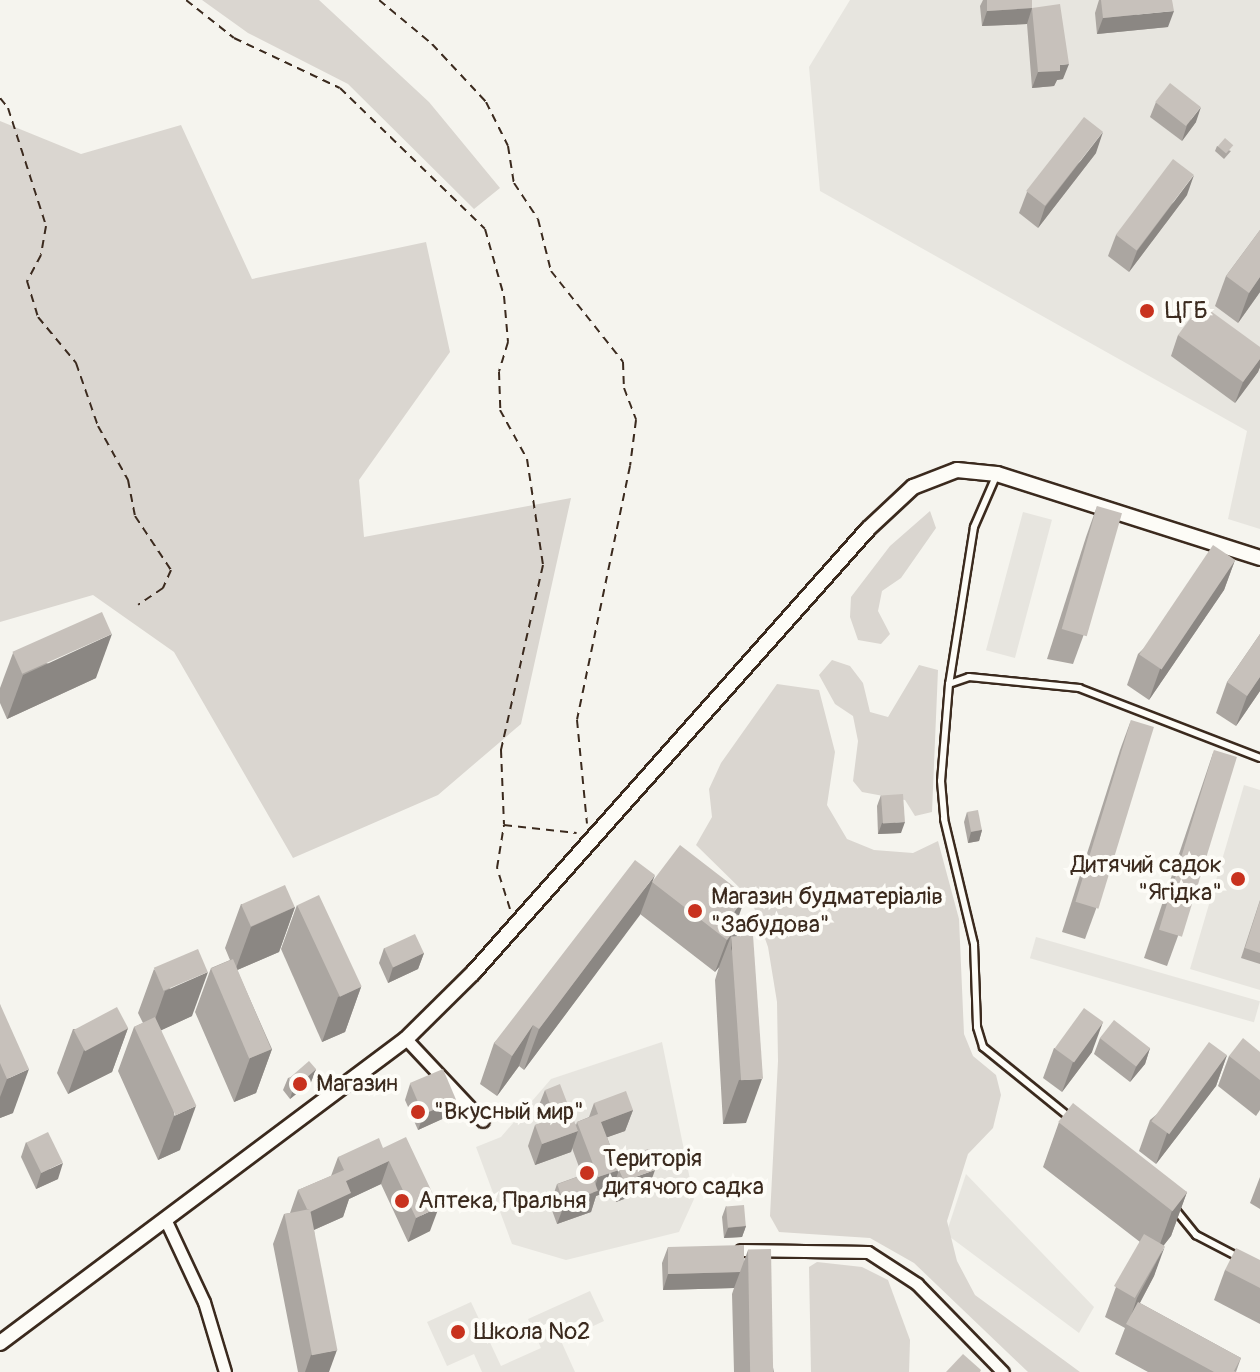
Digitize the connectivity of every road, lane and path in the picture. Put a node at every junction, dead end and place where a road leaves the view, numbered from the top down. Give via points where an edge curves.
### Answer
1 (186, 0) edge
2 (379, 0) edge
3 (386, 0) edge
4 (387, 6) junction
5 (0, 98) edge
6 (997, 474) junction
7 (1260, 558) edge
8 (138, 605) dead end
9 (949, 684) junction
10 (1260, 758) edge
11 (504, 825) junction
12 (590, 837) junction
13 (517, 922) junction
14 (406, 1039) junction
15 (483, 1121) dead end
16 (1078, 1124) edge
17 (1170, 1203) edge
18 (166, 1221) junction
19 (741, 1250) edge
20 (1247, 1262) edge
21 (0, 1343) edge
22 (225, 1372) edge
23 (1003, 1372) edge

1 - 11 path via 234,38 340,88 485,229 504,296 508,342 499,372 500,410 527,459 543,565 501,750
2 - 4 path
3 - 4 path
4 - 12 path via 486,102 508,146 514,183 538,219 551,271 623,362 624,388 636,420 577,720
5 - 8 path via 8,108 46,226 41,255 27,281 38,317 76,363 98,426 128,480 135,516 171,570 163,588
6 - 7 street
6 - 9 lane via 974,527
6 - 12 street via 957,470 913,487 868,529
9 - 10 lane via 969,677 1079,688
9 - 16 lane via 941,781 974,944 977,1027 983,1047
11 - 12 path
11 - 13 path via 497,868
12 - 13 street
13 - 14 street
14 - 15 street
14 - 18 street
17 - 20 lane via 1196,1235
18 - 21 street
18 - 22 street via 204,1302
19 - 23 street via 868,1252 917,1284

